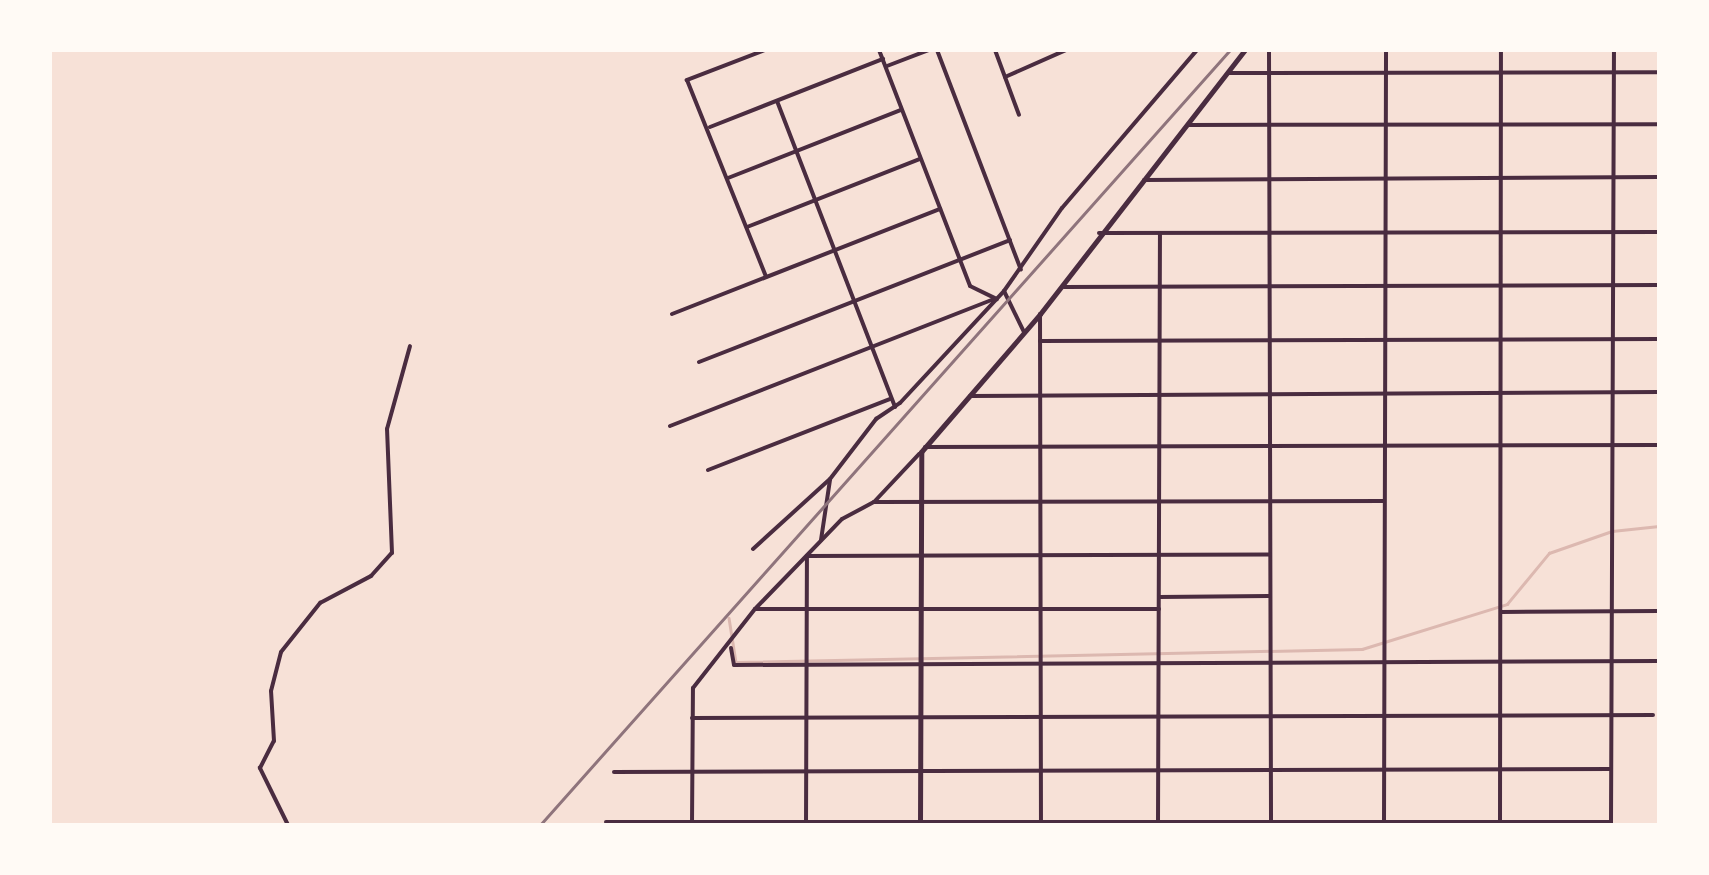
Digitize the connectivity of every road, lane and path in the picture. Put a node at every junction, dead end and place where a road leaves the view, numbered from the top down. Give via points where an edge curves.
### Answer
1 (764, 50) edge
2 (879, 50) edge
3 (929, 50) edge
4 (937, 50) edge
5 (994, 50) edge
6 (1066, 50) edge
7 (1196, 50) edge
8 (1246, 50) edge
9 (1269, 50) edge
10 (1386, 50) edge
11 (1501, 50) edge
12 (1614, 50) edge
13 (883, 59) junction
14 (886, 67) junction
15 (1386, 72) junction
16 (1502, 72) junction
17 (1614, 72) junction
18 (1659, 72) edge
19 (1226, 73) junction
20 (1269, 73) junction
21 (1005, 76) junction
22 (777, 100) junction
23 (902, 110) junction
24 (1020, 116) dead end
25 (1502, 124) junction
26 (1614, 124) junction
27 (1659, 124) edge
28 (1386, 125) junction
29 (1183, 126) junction
30 (1269, 126) junction
31 (709, 127) junction
32 (796, 151) junction
33 (921, 159) junction
34 (1613, 176) junction
35 (1659, 176) edge
36 (728, 178) junction
37 (1386, 179) junction
38 (1502, 179) junction
39 (1141, 180) junction
40 (1269, 180) junction
41 (815, 200) junction
42 (940, 209) junction
43 (747, 227) junction
44 (1385, 232) junction
45 (1502, 232) junction
46 (1613, 232) junction
47 (1659, 232) edge
48 (1098, 233) junction
49 (1160, 233) junction
50 (1269, 233) junction
51 (1010, 240) junction
52 (834, 250) junction
53 (960, 260) junction
54 (1021, 270) junction
55 (766, 277) junction
56 (1613, 285) junction
57 (1659, 285) edge
58 (1270, 286) junction
59 (1385, 286) junction
60 (1502, 286) junction
61 (1058, 287) junction
62 (1160, 287) junction
63 (1004, 291) junction
64 (997, 298) junction
65 (854, 301) junction
66 (672, 314) dead end
67 (1040, 314) junction
68 (1024, 332) junction
69 (1659, 338) edge
70 (1501, 339) junction
71 (1612, 339) junction
72 (1040, 340) junction
73 (1160, 340) junction
74 (1270, 340) junction
75 (1385, 340) junction
76 (410, 346) dead end
77 (872, 348) junction
78 (698, 362) dead end
79 (1612, 392) junction
80 (1659, 392) edge
81 (1385, 393) junction
82 (1501, 393) junction
83 (1159, 394) junction
84 (1270, 394) junction
85 (1040, 395) junction
86 (970, 396) junction
87 (891, 398) junction
88 (894, 407) junction
89 (670, 426) dead end
90 (1659, 444) edge
91 (1385, 445) junction
92 (1501, 445) junction
93 (1612, 445) junction
94 (1040, 446) junction
95 (1159, 446) junction
96 (1270, 446) junction
97 (923, 449) junction
98 (708, 470) dead end
99 (830, 479) junction
100 (1270, 501) junction
101 (1384, 501) junction
102 (874, 502) junction
103 (921, 502) junction
104 (1040, 502) junction
105 (1159, 502) junction
106 (822, 540) junction
107 (753, 549) dead end
108 (1270, 554) junction
109 (1040, 555) junction
110 (1159, 555) junction
111 (806, 556) junction
112 (921, 556) junction
113 (1270, 596) junction
114 (1159, 597) junction
115 (755, 609) junction
116 (1159, 609) junction
117 (806, 610) junction
118 (921, 610) junction
119 (1040, 610) junction
120 (1659, 611) edge
121 (1501, 612) junction
122 (1611, 612) junction
123 (730, 648) junction
124 (1611, 661) junction
125 (1659, 661) edge
126 (1271, 662) junction
127 (1384, 662) junction
128 (1500, 662) junction
129 (1040, 663) junction
130 (1159, 663) junction
131 (806, 664) junction
132 (921, 664) junction
133 (1157, 713) junction
134 (1611, 715) junction
135 (1653, 715) dead end
136 (1271, 716) junction
137 (1384, 716) junction
138 (1500, 716) junction
139 (1040, 717) junction
140 (692, 718) junction
141 (806, 718) junction
142 (921, 718) junction
143 (1158, 766) junction
144 (1040, 767) junction
145 (1500, 769) junction
146 (1611, 769) junction
147 (1271, 770) junction
148 (1384, 770) junction
149 (806, 771) junction
150 (920, 771) junction
151 (614, 772) dead end
152 (692, 772) junction
153 (606, 822) dead end
154 (1384, 822) edge
155 (1500, 822) edge
156 (806, 823) edge
157 (920, 823) edge
158 (1041, 823) edge
159 (1158, 823) edge
160 (1271, 823) edge
161 (692, 824) edge
162 (1610, 824) edge
163 (288, 825) edge

1 - 31 street via 687,80
2 - 13 street
3 - 14 street
4 - 51 street
5 - 21 street
6 - 21 street
7 - 54 street via 1062,208
8 - 19 street
9 - 20 street
10 - 15 street
11 - 16 street
12 - 17 street
13 - 14 street
13 - 22 street
14 - 23 street
15 - 16 street
15 - 20 street
15 - 28 street
16 - 17 street
16 - 25 street
17 - 18 street
17 - 26 street
19 - 20 street
19 - 29 street
20 - 30 street
21 - 24 street
22 - 31 street
22 - 32 street
23 - 32 street
23 - 33 street
25 - 26 street
25 - 28 street
25 - 38 street
26 - 27 street
26 - 34 street
28 - 30 street
28 - 37 street
29 - 30 street
29 - 39 street
30 - 40 street
31 - 36 street
32 - 36 street
32 - 41 street
33 - 41 street
33 - 42 street
34 - 35 street
34 - 38 street
34 - 46 street
36 - 43 street
37 - 38 street
37 - 40 street
37 - 44 street
38 - 45 street
39 - 40 street
39 - 48 street
40 - 50 street
41 - 43 street
41 - 52 street
42 - 52 street
42 - 53 street
43 - 55 street
44 - 45 street
44 - 50 street
44 - 59 street
45 - 46 street
45 - 60 street
46 - 47 street
46 - 56 street
48 - 49 street
48 - 61 street
49 - 50 street
49 - 62 street
50 - 58 street
51 - 53 street
51 - 54 street
52 - 55 street
52 - 65 street
53 - 64 street via 970,286
53 - 65 street
54 - 63 street
55 - 66 street
56 - 57 street
56 - 60 street
56 - 71 street
58 - 59 street
58 - 62 street
58 - 74 street
59 - 60 street
59 - 75 street
60 - 70 street
61 - 62 street
61 - 67 street
62 - 73 street
63 - 64 street
63 - 68 street
64 - 77 street
64 - 88 street
65 - 77 street
65 - 78 street
67 - 68 street
67 - 72 street
68 - 86 street
69 - 71 street
70 - 71 street
70 - 75 street
70 - 82 street
71 - 79 street
72 - 73 street
72 - 85 street
73 - 74 street
73 - 83 street
74 - 75 street
74 - 84 street
75 - 81 street
76 - 163 street via 387,430 392,552 371,576 320,604 281,652 271,692 274,741 260,768
77 - 87 street
77 - 89 street
79 - 80 street
79 - 82 street
79 - 93 street
81 - 82 street
81 - 84 street
81 - 91 street
82 - 92 street
83 - 84 street
83 - 85 street
83 - 95 street
84 - 96 street
85 - 86 street
85 - 94 street
86 - 97 street
87 - 88 street
87 - 98 street
88 - 99 street
90 - 93 street
91 - 92 street
91 - 96 street
91 - 101 street
92 - 93 street
92 - 121 street
93 - 122 street
94 - 95 street
94 - 97 street
94 - 104 street
95 - 96 street
95 - 105 street
96 - 100 street
97 - 102 street
97 - 103 street
99 - 106 street
99 - 107 street
100 - 101 street
100 - 105 street
100 - 108 street
101 - 127 street
102 - 103 street
102 - 106 street via 842,519
103 - 104 street
103 - 112 street
104 - 105 street
104 - 109 street
105 - 110 street
106 - 111 street
108 - 110 street
108 - 113 street
109 - 110 street
109 - 112 street
109 - 119 street
110 - 114 street
111 - 112 street
111 - 115 street
111 - 117 street
112 - 118 street
113 - 114 street
113 - 126 street
114 - 116 street
115 - 117 street
115 - 123 street
116 - 119 street
116 - 130 street
117 - 118 street
117 - 131 street
118 - 119 street
118 - 132 street
119 - 129 street
120 - 122 street
121 - 122 street
121 - 128 street
122 - 124 street
123 - 131 street via 734,666
123 - 140 street via 692,688
124 - 125 street
124 - 128 street
124 - 134 street
126 - 127 street
126 - 130 street
126 - 136 street
127 - 128 street
127 - 137 street
128 - 138 street
129 - 130 street
129 - 132 street
129 - 139 street
130 - 133 street
131 - 132 street
131 - 141 street
132 - 142 street
133 - 136 street
133 - 139 street
133 - 143 street
134 - 135 street
134 - 138 street
134 - 146 street
136 - 137 street
136 - 147 street
137 - 138 street
137 - 148 street
138 - 145 street
139 - 142 street
139 - 144 street
140 - 141 street
140 - 152 street
141 - 142 street
141 - 149 street
142 - 150 street
143 - 144 street
143 - 147 street
143 - 159 street
144 - 150 street
144 - 158 street
145 - 146 street
145 - 148 street
145 - 155 street
146 - 162 street
147 - 148 street
147 - 160 street
148 - 154 street
149 - 150 street
149 - 152 street
149 - 156 street
150 - 157 street
151 - 152 street
152 - 161 street
153 - 161 street
154 - 155 street
154 - 160 street
155 - 162 street
156 - 157 street
156 - 161 street
157 - 158 street
158 - 159 street
159 - 160 street

